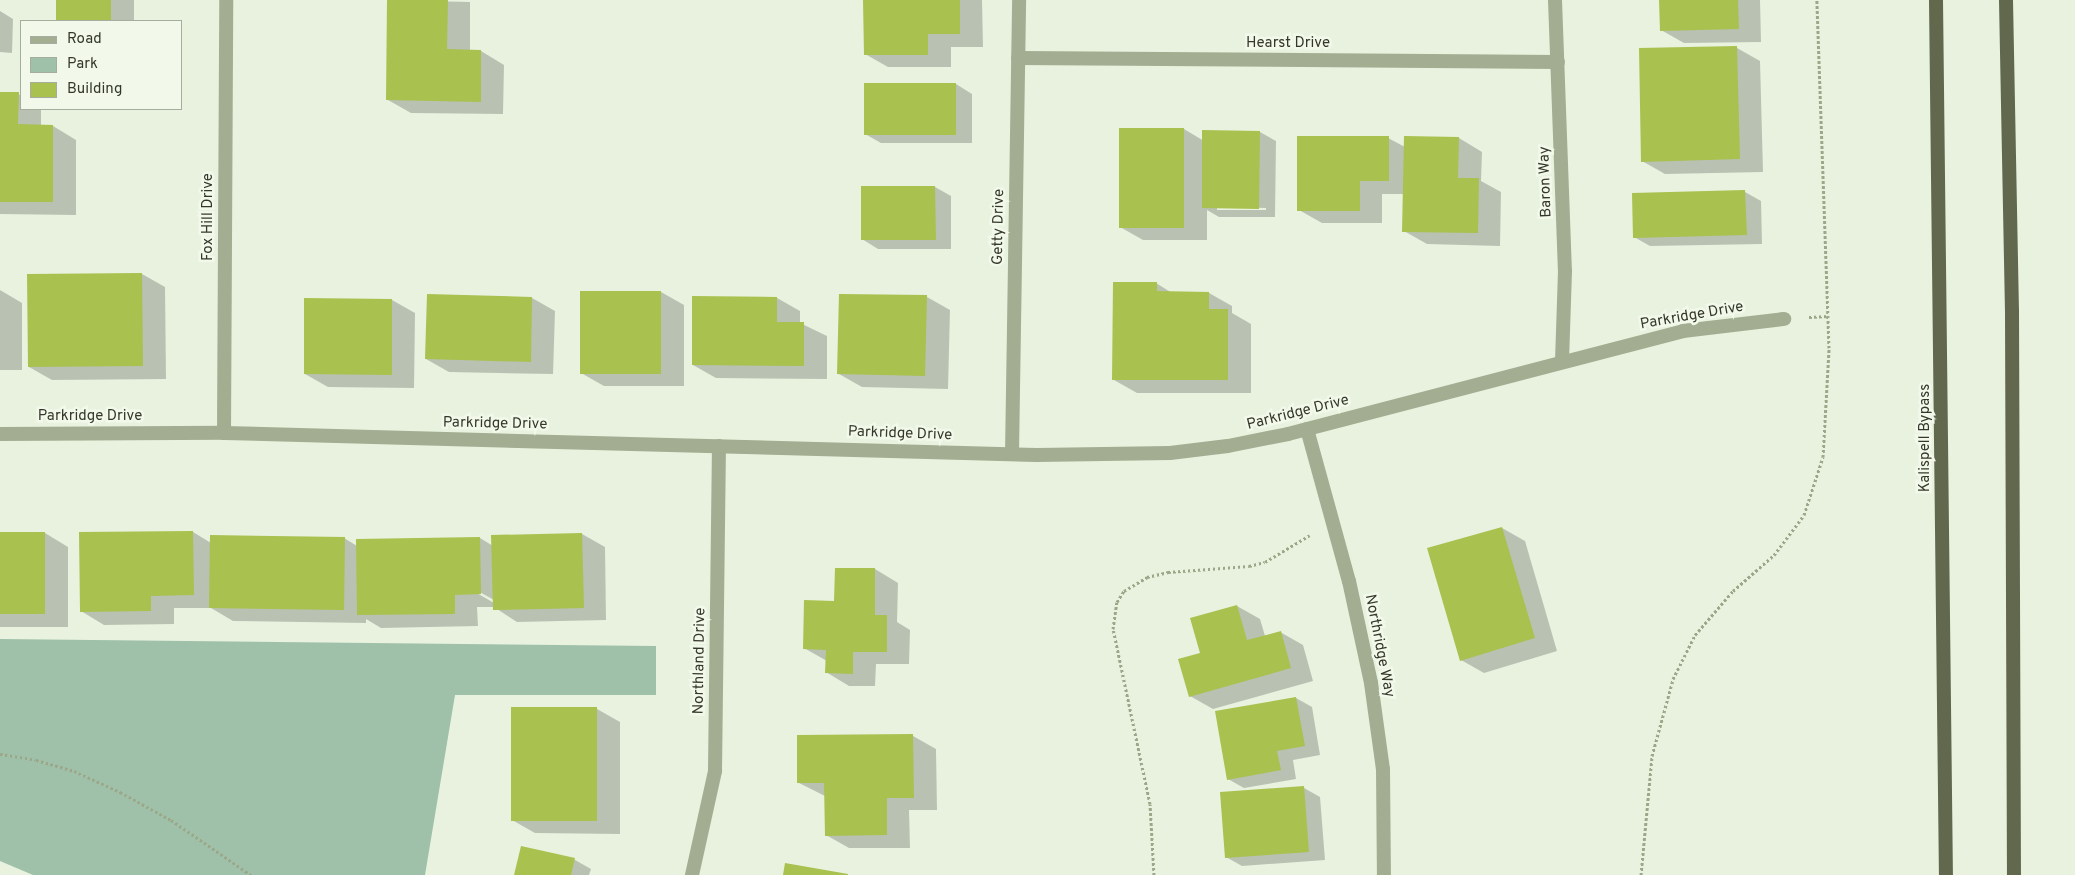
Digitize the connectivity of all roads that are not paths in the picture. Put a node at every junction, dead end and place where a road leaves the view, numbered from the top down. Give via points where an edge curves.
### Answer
1 (226, 0) edge
2 (1019, 0) edge
3 (1555, 0) edge
4 (1936, 0) edge
5 (2006, 0) edge
6 (1018, 58) junction
7 (1558, 62) junction
8 (1784, 319) dead end
9 (1562, 362) junction
10 (1307, 429) junction
11 (224, 433) junction
12 (0, 434) edge
13 (719, 446) junction
14 (1012, 454) junction
15 (692, 875) edge
16 (1384, 875) edge
17 (1946, 875) edge
18 (2014, 875) edge

1 - 11 street, Fox Hill Drive
2 - 6 street, Getty Drive
3 - 7 street, Baron Way
4 - 17 highway, Kalispell Bypass
5 - 18 highway via 2012,311
6 - 7 street, Hearst Drive
6 - 14 street, Getty Drive
7 - 9 street, Baron Way via 1565,271
8 - 9 street, Parkridge Drive via 1682,331
9 - 10 street, Parkridge Drive
10 - 14 street, Parkridge Drive via 1228,446 1170,453
10 - 16 street, Northridge Way via 1371,683 1383,769
11 - 12 street, Parkridge Drive
11 - 13 street, Parkridge Drive
13 - 14 street, Parkridge Drive
13 - 15 street, Northland Drive via 715,772

